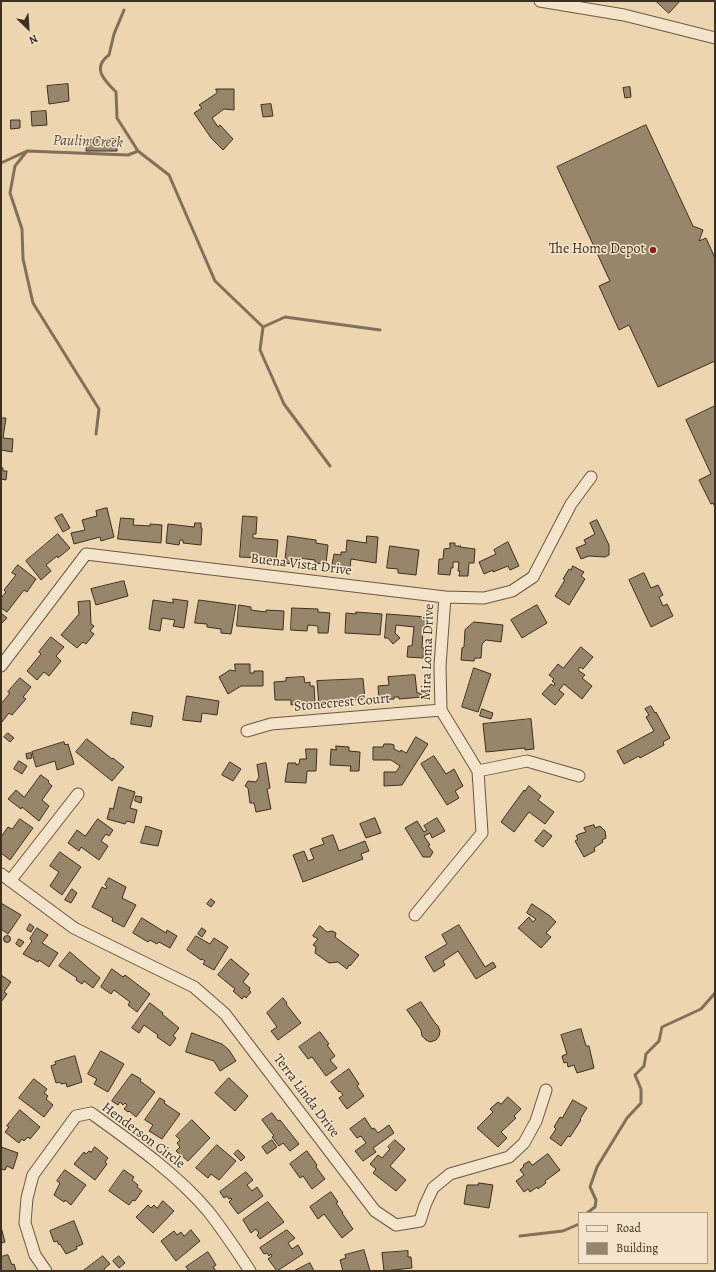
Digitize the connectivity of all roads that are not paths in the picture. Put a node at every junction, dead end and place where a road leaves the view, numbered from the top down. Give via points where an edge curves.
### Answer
1 (540, 1) edge
2 (715, 38) edge
3 (591, 477) dead end
4 (445, 597) junction
5 (1, 666) edge
6 (441, 710) junction
7 (247, 731) dead end
8 (478, 772) junction
9 (579, 776) dead end
10 (78, 794) dead end
11 (5, 877) edge
12 (415, 915) dead end
13 (546, 1090) dead end
14 (46, 1271) edge
15 (250, 1271) edge

1 - 2 street via 624,15
3 - 4 street, Buena Vista Drive via 571,504 533,577 512,591 484,598
4 - 5 street, Buena Vista Drive via 86,554
4 - 6 street, Mira Loma Drive via 440,666
6 - 7 street, Stonecrest Court via 271,724
6 - 8 street, Mira Loma Drive
8 - 9 street via 527,761
8 - 12 street, Mira Loma Drive via 482,833
10 - 11 street
11 - 13 street, Terra Linda Drive via 74,928 194,987 225,1014 375,1211 396,1225 420,1221 433,1188 450,1174 509,1157 524,1143 536,1121
14 - 15 street, Henderson Circle via 35,1255 25,1223 31,1183 76,1116 91,1113 160,1165 183,1186 207,1211

